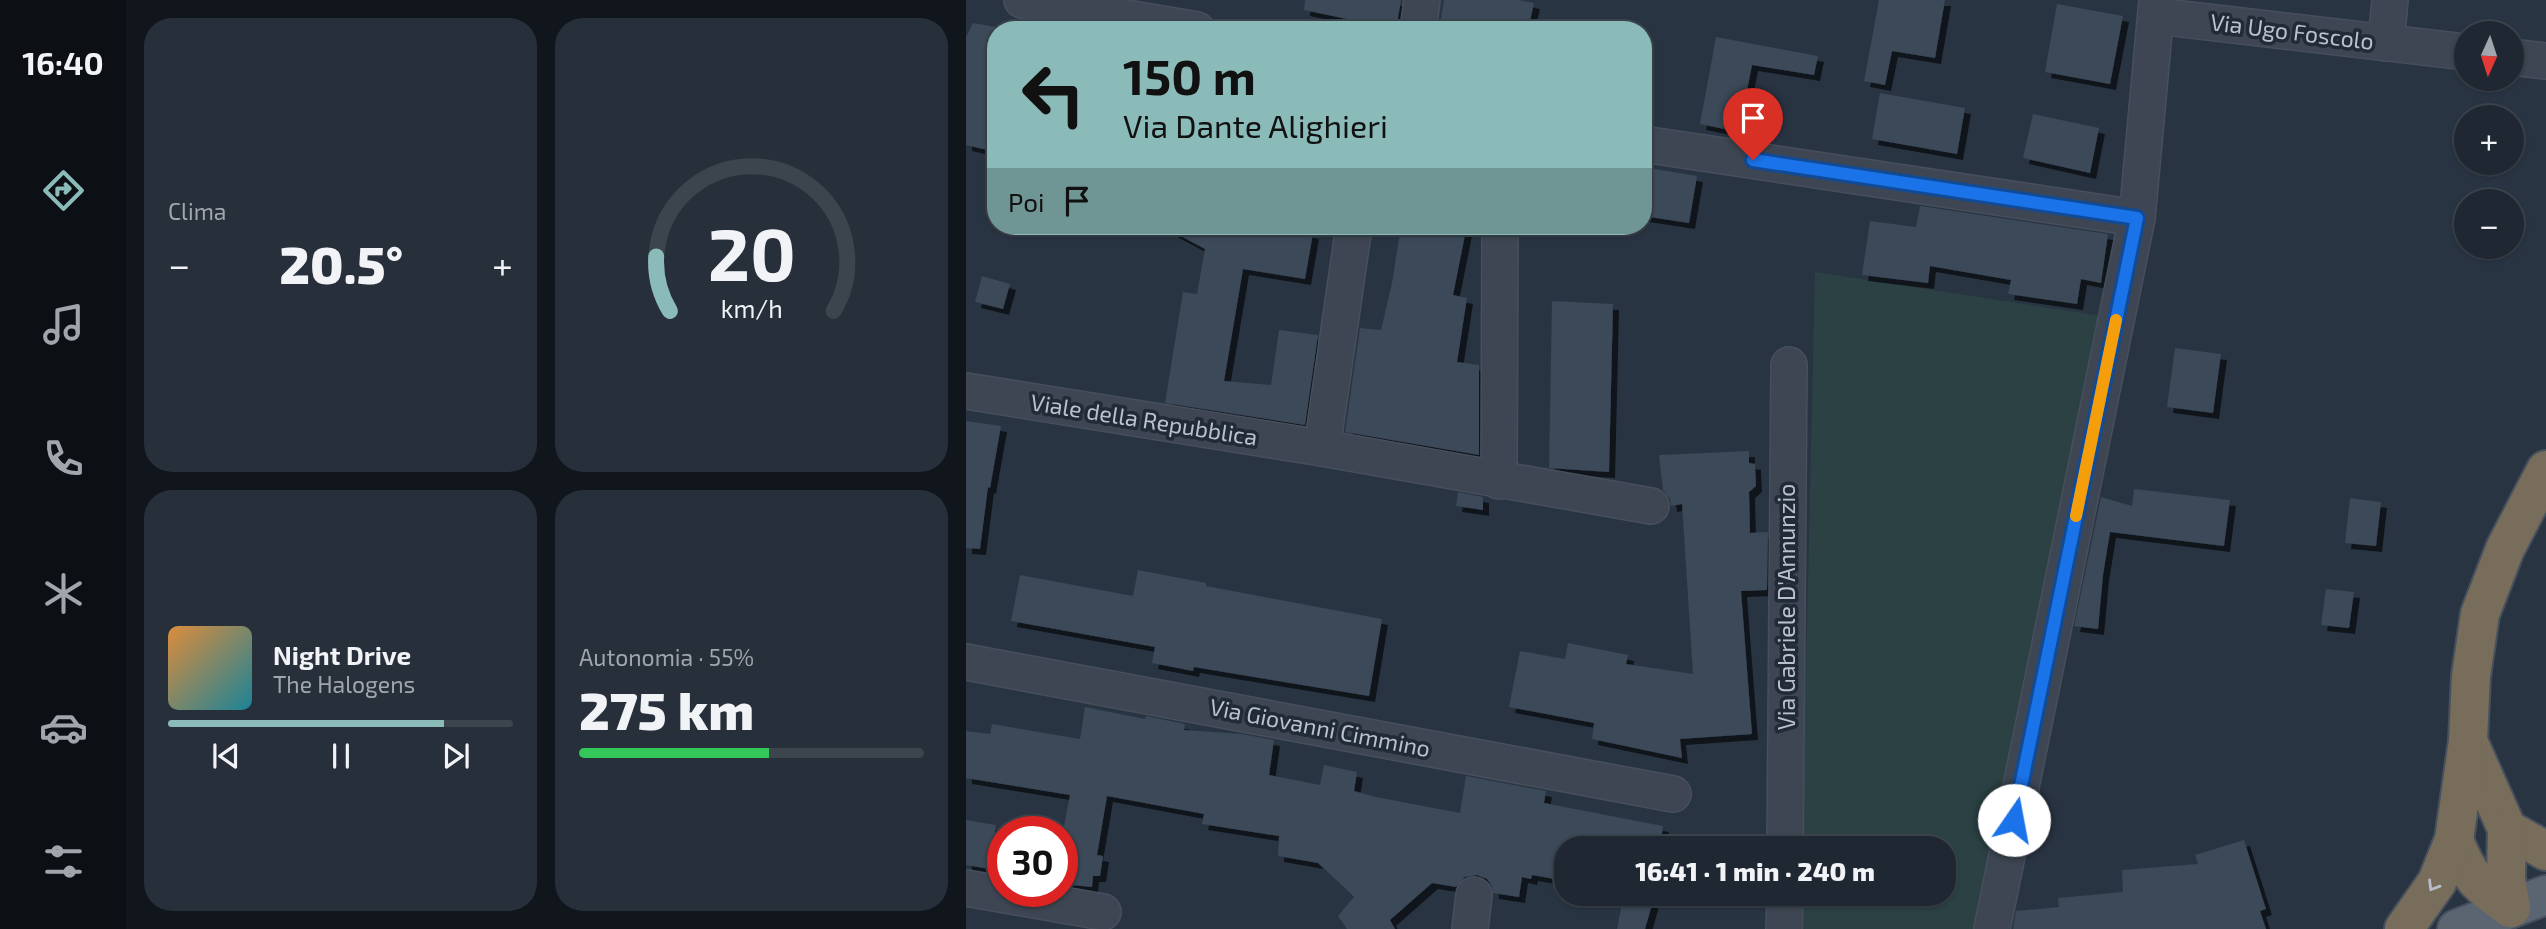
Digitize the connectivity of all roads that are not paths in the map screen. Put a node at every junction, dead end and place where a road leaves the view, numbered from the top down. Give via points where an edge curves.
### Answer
1 (1022, 0) edge
2 (1422, 0) edge
3 (2390, 0) edge
4 (2157, 8) edge
5 (1187, 19) edge
6 (1419, 21) edge
7 (2386, 43) junction
8 (2454, 51) edge
9 (2524, 58) edge
10 (2546, 61) edge
11 (1652, 145) edge
12 (2137, 218) junction
13 (1353, 235) edge
14 (1500, 235) edge
15 (1789, 365) dead end
16 (966, 391) edge
17 (1322, 448) junction
18 (2546, 470) edge
19 (1499, 481) junction
20 (1651, 506) dead end
21 (966, 662) edge
22 (2468, 741) junction
23 (1674, 794) dead end
24 (2507, 829) junction
25 (1785, 836) edge
26 (2455, 839) junction
27 (2546, 851) edge
28 (966, 888) edge
29 (2546, 895) edge
30 (1785, 906) edge
31 (2511, 908) junction
32 (1103, 912) dead end
33 (1784, 929) edge
34 (1992, 929) edge
35 (2404, 929) edge
36 (2457, 929) edge

1 - 5 street
2 - 6 street
3 - 7 street, Via Ugo Foscolo
4 - 7 street, Via Ugo Foscolo
4 - 12 street, Via Ugo Foscolo
7 - 8 street, Via Ugo Foscolo
9 - 10 street
11 - 12 street
12 - 34 street, Via Ugo Foscolo
13 - 17 street
14 - 19 street
15 - 25 street, Via Gabriele D'Annunzio
16 - 17 street, Viale della Repubblica
17 - 19 street, Viale della Repubblica
18 - 22 highway via 2505,549 2480,614
19 - 20 street, Viale della Repubblica
21 - 23 street, Via Giovanni Cimmino
22 - 24 highway
22 - 26 highway
24 - 27 highway
24 - 31 highway
26 - 31 highway via 2462,862 2480,887
26 -> 35 highway via 2437,882
28 - 32 street
29 - 31 main road
30 - 33 street
31 - 36 main road

